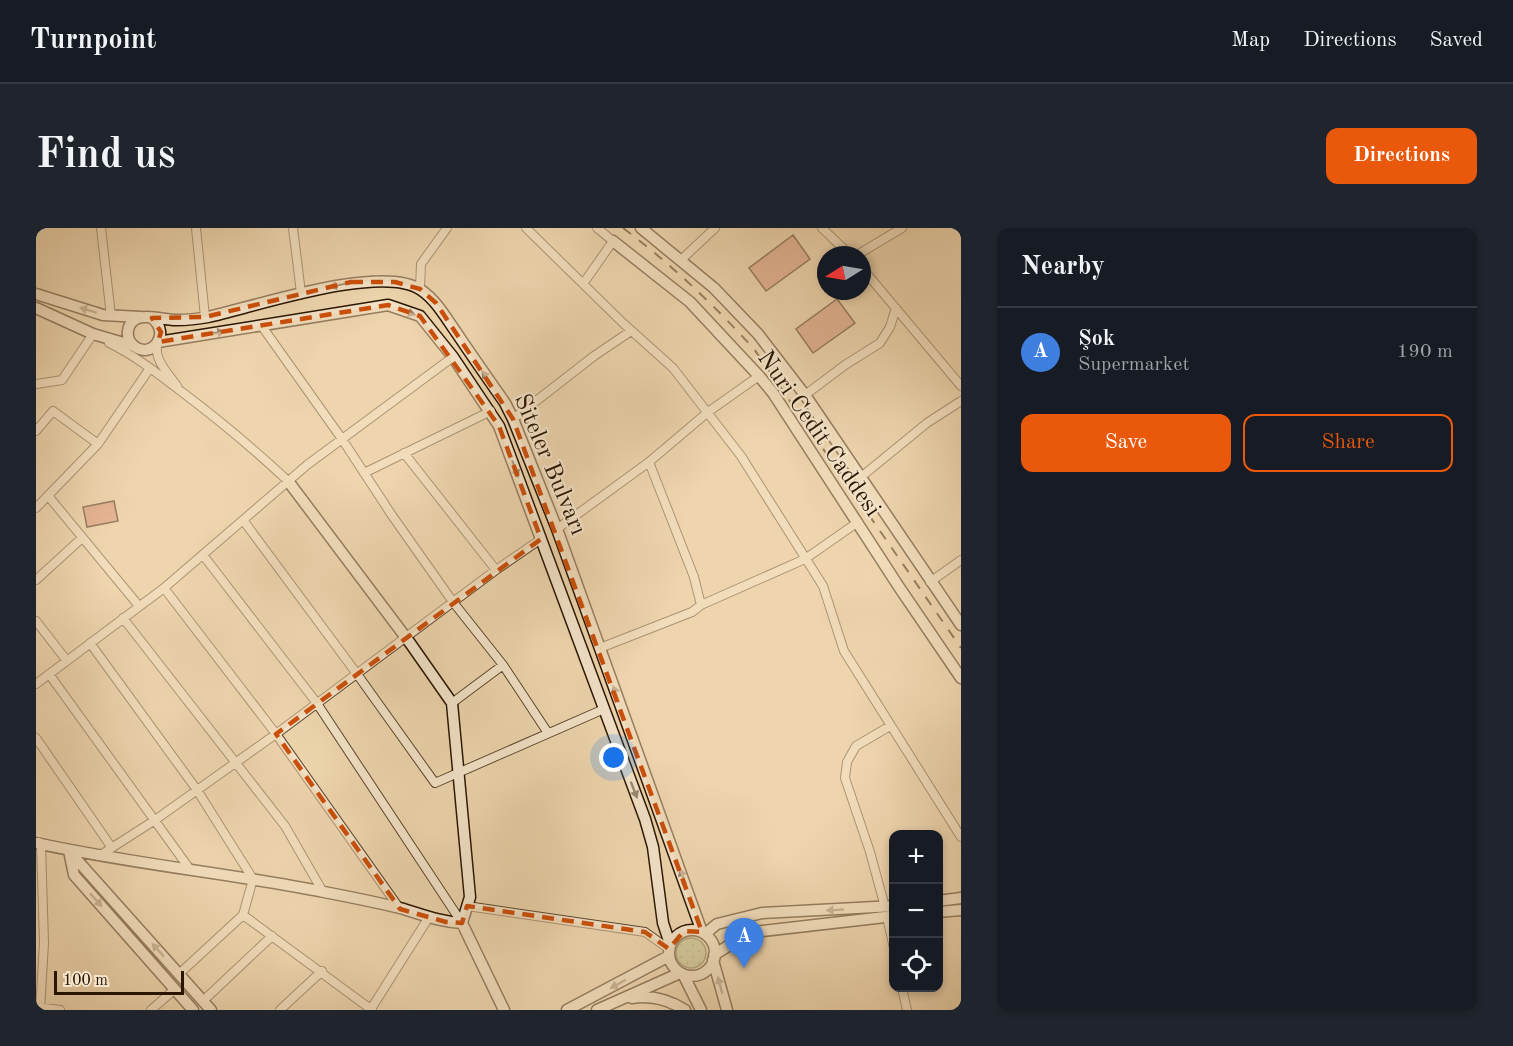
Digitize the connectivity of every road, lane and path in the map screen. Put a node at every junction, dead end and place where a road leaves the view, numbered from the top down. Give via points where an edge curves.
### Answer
1 (101, 228) edge
2 (196, 228) edge
3 (293, 228) edge
4 (447, 228) edge
5 (526, 228) edge
6 (597, 228) edge
7 (640, 228) edge
8 (716, 228) edge
9 (822, 228) edge
10 (902, 228) edge
11 (613, 241) junction
12 (841, 246) edge
13 (871, 247) edge
14 (681, 260) junction
15 (871, 279) edge
16 (583, 284) junction
17 (420, 289) junction
18 (302, 293) junction
19 (36, 294) edge
20 (36, 308) edge
21 (896, 308) junction
22 (111, 316) junction
23 (205, 317) junction
24 (147, 318) junction
25 (261, 325) junction
26 (631, 331) junction
27 (93, 334) junction
28 (158, 342) junction
29 (134, 346) junction
30 (453, 357) junction
31 (150, 368) junction
32 (759, 376) junction
33 (36, 384) edge
34 (961, 386) edge
35 (182, 392) junction
36 (805, 395) junction
37 (961, 400) edge
38 (490, 411) junction
39 (708, 412) junction
40 (513, 419) junction
41 (36, 431) edge
42 (342, 439) junction
43 (98, 444) junction
44 (404, 453) junction
45 (649, 462) junction
46 (364, 473) junction
47 (861, 477) junction
48 (288, 481) junction
49 (49, 497) junction
50 (36, 508) edge
51 (243, 520) junction
52 (858, 522) junction
53 (557, 529) junction
54 (82, 538) junction
55 (541, 539) junction
56 (202, 555) junction
57 (805, 559) junction
58 (961, 560) edge
59 (496, 570) junction
60 (36, 580) edge
61 (930, 582) junction
62 (164, 588) junction
63 (453, 602) junction
64 (701, 605) junction
65 (139, 606) junction
66 (123, 618) junction
67 (36, 621) edge
68 (961, 625) edge
69 (406, 637) junction
70 (90, 643) junction
71 (600, 648) junction
72 (67, 661) junction
73 (503, 665) junction
74 (49, 674) junction
75 (357, 674) junction
76 (961, 678) edge
77 (36, 684) edge
78 (316, 702) junction
79 (452, 703) junction
80 (604, 709) junction
81 (890, 726) junction
82 (548, 733) junction
83 (276, 734) junction
84 (36, 738) edge
85 (236, 762) junction
86 (458, 774) junction
87 (197, 790) junction
88 (155, 820) junction
89 (961, 837) edge
90 (38, 842) edge
91 (112, 848) junction
92 (69, 850) junction
93 (99, 856) junction
94 (189, 868) junction
95 (253, 879) junction
96 (323, 892) junction
97 (961, 898) edge
98 (943, 900) edge
99 (467, 906) junction
100 (400, 909) junction
101 (889, 909) edge
102 (961, 910) edge
103 (889, 912) edge
104 (889, 912) edge
105 (943, 912) edge
106 (243, 915) junction
107 (429, 917) junction
108 (462, 923) junction
109 (704, 933) junction
110 (272, 936) junction
111 (669, 950) junction
112 (714, 958) junction
113 (39, 962) edge
114 (322, 971) junction
115 (681, 973) junction
116 (179, 974) junction
117 (175, 989) junction
118 (903, 992) edge
119 (620, 1000) junction
120 (203, 1001) junction
121 (39, 1008) edge
122 (609, 1008) edge
123 (371, 1009) edge
124 (60, 1010) edge
125 (151, 1010) edge
126 (194, 1010) edge
127 (211, 1010) edge
128 (280, 1010) edge
129 (504, 1010) edge
130 (567, 1010) edge
131 (597, 1010) edge
132 (685, 1010) edge
133 (701, 1010) edge
134 (727, 1010) edge
135 (907, 1010) edge

1 - 22 street
2 - 23 street
3 - 18 street
4 - 17 street via 422,264
5 - 16 street
6 - 11 street
7 - 14 main road, Nuri Cedit Caddesi
8 - 14 street
9 - 12 street
10 - 13 street
11 - 16 street
11 - 32 main road, Nuri Cedit Caddesi via 690,302
14 - 36 main road, Nuri Cedit Caddesi via 741,314
15 - 21 street
16 - 26 street
17 -> 18 main road via 395,282 351,282
40 -> 17 main road, Siteler Bulvarı via 436,303
18 - 23 main road
22 -> 19 main road
20 - 27 main road
21 - 34 street
21 - 36 street via 880,344
22 - 24 main road
23 - 24 main road via 179,321
24 - 28 main road via 159,327
24 - 29 main road via 129,326 128,337
28 -> 25 main road, Siteler Bulvarı
25 -> 30 main road, Siteler Bulvarı via 388,305 420,316
25 - 42 street
26 - 39 street via 673,368
26 - 40 street
27 - 29 main road
27 - 31 street
27 - 33 street via 62,380
28 - 29 main road via 144,350
28 - 35 street via 158,358
30 - 38 main road, Siteler Bulvarı
30 - 42 street
31 - 35 street
31 - 43 street
32 - 39 street
32 - 52 main road, Nuri Cedit Caddesi
35 - 48 street via 247,442
36 - 47 main road, Nuri Cedit Caddesi
37 - 47 street
38 - 44 street
38 -> 55 main road, Siteler Bulvarı
39 - 45 street
39 - 57 street via 741,456
40 - 53 main road, Siteler Bulvarı
41 - 43 street via 53,411
42 - 46 street
42 - 48 street
43 - 49 street
44 - 46 street
44 - 59 street
45 - 53 street
45 - 64 street
46 - 63 street
47 - 61 main road, Nuri Cedit Caddesi
48 - 51 street
48 - 69 main road
49 - 50 street
49 - 54 street
51 - 56 street
51 - 75 street
52 - 57 street
52 - 76 main road, Nuri Cedit Caddesi
53 - 71 main road, Siteler Bulvarı
54 - 60 street
54 - 65 street
55 - 59 street
55 - 80 main road, Siteler Bulvarı
56 - 62 street
56 - 78 street
57 - 64 street
57 - 81 street via 823,586 844,651
58 - 61 street
59 - 63 street
61 - 68 main road, Nuri Cedit Caddesi
62 - 65 street
62 - 83 street
63 - 69 street
63 - 73 street
64 - 71 street
65 - 66 street
66 - 70 street
66 - 85 street
67 - 72 street
69 - 75 street
69 - 79 main road
70 - 72 street
70 - 87 street
109 -> 71 main road, Siteler Bulvarı
72 - 74 street
73 - 79 street
73 - 82 street
74 - 77 street
74 - 88 street
75 - 78 street
75 - 86 street via 435,783
78 - 83 street
78 - 108 street
79 - 86 main road
80 - 82 street
80 -> 111 main road, Siteler Bulvarı via 653,847
81 - 89 street
81 - 101 street via 856,746 844,778
82 - 86 street
83 - 85 street
83 - 100 street
84 - 91 street
85 - 87 street
85 - 96 street via 285,826
86 - 99 main road via 470,897
87 - 88 street
87 - 95 street
88 - 91 street
88 - 94 street
90 - 92 main road
90 - 113 street via 44,943
91 - 93 street
92 - 93 main road
116 -> 92 main road
92 -> 117 main road via 74,875
93 - 94 main road
94 - 95 main road
95 - 96 main road
95 - 106 street
96 - 100 main road
97 - 98 main road
99 - 108 main road
99 - 111 street via 645,933
100 - 107 main road
102 - 105 main road
103 -> 109 main road via 762,914 717,924
104 - 112 main road via 754,932
106 - 110 street
106 - 116 street
107 - 108 main road
107 - 123 street
108 - 129 main road
109 - 111 main road via 684,931
109 - 112 main road via 712,943
110 - 114 street
110 - 120 street
111 - 115 main road via 671,964
111 -> 130 main road
112 - 115 main road via 698,975
134 -> 112 main road
113 - 121 street
114 - 123 street
114 - 128 street
115 - 119 main road
115 - 133 main road
116 - 120 main road
117 - 125 street
117 - 126 main road
118 - 135 street
119 - 122 main road
119 - 132 main road via 658,999
120 - 127 main road
121 - 124 street
122 - 131 main road

